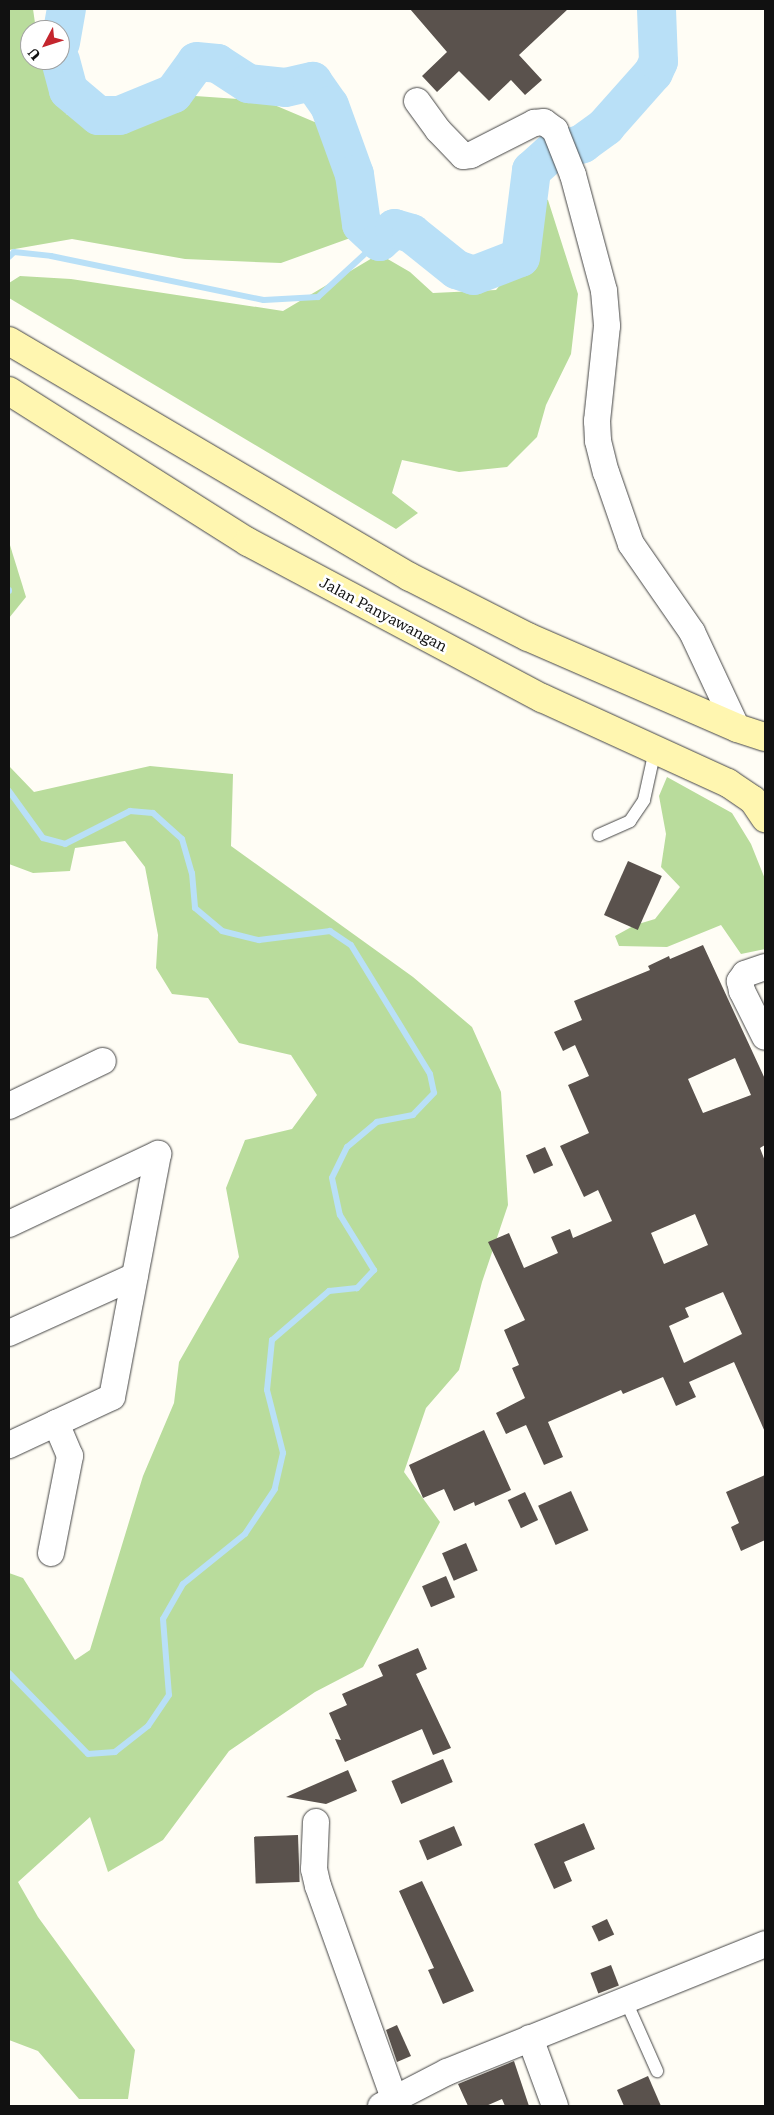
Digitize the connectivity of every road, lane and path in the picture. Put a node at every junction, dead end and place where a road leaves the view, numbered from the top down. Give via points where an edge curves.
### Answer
1 (417, 100) dead end
2 (9, 341) edge
3 (9, 391) edge
4 (737, 728) junction
5 (765, 737) edge
6 (655, 750) junction
7 (765, 818) edge
8 (599, 835) dead end
9 (765, 967) edge
10 (765, 1037) edge
11 (103, 1062) dead end
12 (9, 1106) edge
13 (9, 1224) edge
14 (135, 1276) junction
15 (9, 1333) edge
16 (56, 1423) junction
17 (9, 1445) edge
18 (51, 1553) dead end
19 (316, 1822) dead end
20 (765, 1944) edge
21 (625, 1999) junction
22 (530, 2038) junction
23 (657, 2071) dead end
24 (387, 2102) edge
25 (555, 2106) edge

1 - 4 street via 462,156 471,155 534,123 544,122 555,130 573,175 604,291 607,326 598,441 606,472 631,544 692,632
2 - 4 main road via 410,577 528,637
3 - 6 main road, Jalan Panyawangan via 248,542 425,639
4 - 5 main road
6 - 7 main road, Jalan Panyawangan via 735,787 753,800
6 - 8 lane via 644,800 630,821
9 - 10 street via 744,974 740,981
11 - 12 street
13 - 14 street via 158,1154
14 - 15 street
14 - 16 street via 112,1397
16 - 17 street
16 - 18 street via 70,1456
19 - 24 street via 314,1869 318,1886
20 - 21 street
21 - 22 street
21 - 23 lane
22 - 24 street via 429,2080
22 - 25 street

